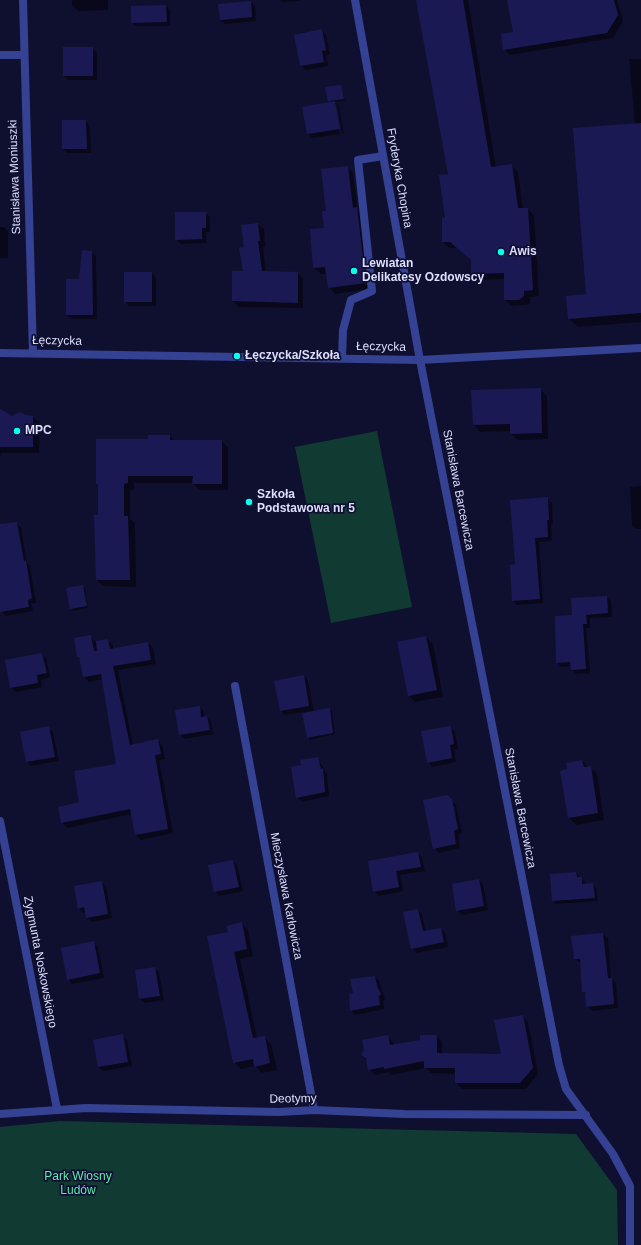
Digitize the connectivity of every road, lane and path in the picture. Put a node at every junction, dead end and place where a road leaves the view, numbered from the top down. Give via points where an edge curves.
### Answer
1 (23, 0) edge
2 (355, 0) edge
3 (0, 55) edge
4 (23, 55) junction
5 (383, 156) junction
6 (641, 348) edge
7 (0, 352) edge
8 (33, 353) junction
9 (342, 358) junction
10 (420, 360) junction
11 (235, 686) dead end
12 (0, 820) edge
13 (57, 1109) junction
14 (314, 1110) junction
15 (0, 1114) edge
16 (586, 1115) junction
17 (630, 1245) edge

1 - 4 street, Stanisława Moniuszki
2 - 5 street, Fryderyka Chopina
3 - 4 street
4 - 8 street, Stanisława Moniuszki
5 - 9 street via 358,160 372,291 351,300 343,330
5 - 10 street, Fryderyka Chopina
6 - 10 street, Łęczycka
7 - 8 street, Łęczycka
8 - 9 street, Łęczycka
9 - 10 street, Łęczycka
10 - 16 street, Stanisława Barcewicza via 558,1065 566,1089
11 - 14 street, Mieczysława Karłowicza
12 - 13 street, Zygmunta Noskowskiego
13 - 14 street, Deotymy via 279,1112
13 - 15 street, Deotymy
14 - 16 street, Deotymy via 404,1114
16 - 17 street, Stanisława Barcewicza via 613,1154 630,1186

